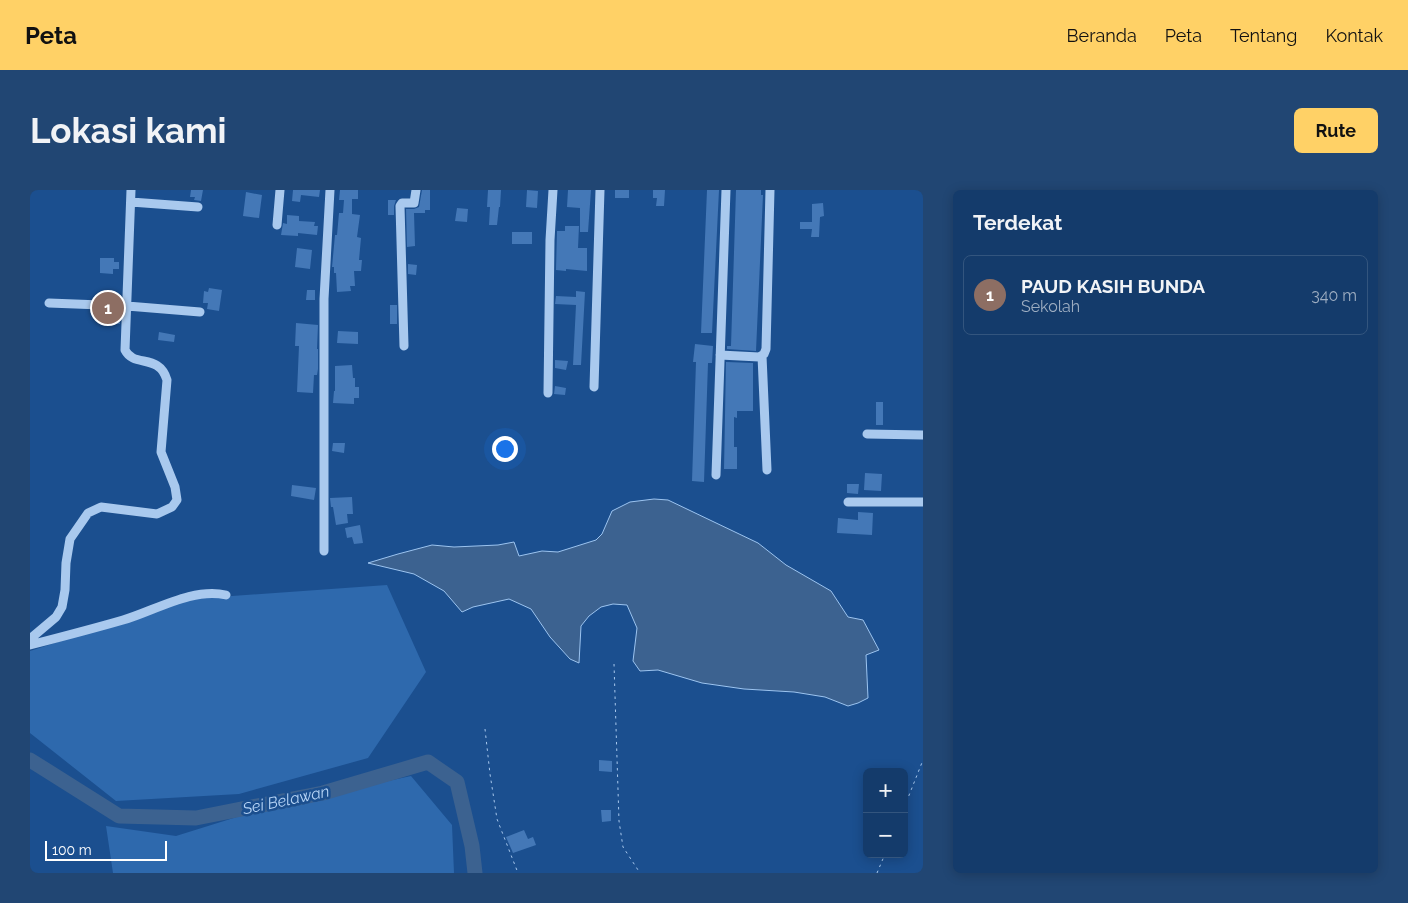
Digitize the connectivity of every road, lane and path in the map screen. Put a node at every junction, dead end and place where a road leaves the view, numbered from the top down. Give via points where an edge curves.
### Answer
1 (131, 190) edge
2 (280, 190) edge
3 (330, 190) edge
4 (416, 190) edge
5 (553, 190) edge
6 (600, 190) edge
7 (726, 190) edge
8 (770, 190) edge
9 (130, 202) junction
10 (198, 207) dead end
11 (277, 225) dead end
12 (49, 303) dead end
13 (126, 306) junction
14 (200, 312) dead end
15 (404, 346) dead end
16 (720, 355) junction
17 (762, 356) junction
18 (594, 387) dead end
19 (548, 393) dead end
20 (867, 434) dead end
21 (923, 435) edge
22 (767, 470) dead end
23 (716, 475) dead end
24 (848, 502) dead end
25 (923, 502) edge
26 (324, 551) dead end
27 (226, 595) dead end
28 (30, 639) edge
29 (30, 645) edge
30 (614, 664) dead end
31 (485, 729) dead end
32 (923, 760) edge
33 (908, 798) edge
34 (883, 858) edge
35 (518, 873) edge
36 (640, 873) edge
37 (877, 873) edge

1 - 9 street
2 - 11 street
3 - 26 street via 324,300
4 - 15 street via 414,203 402,203 400,206
5 - 19 street
6 - 18 street
7 - 16 street
8 - 17 street via 767,346
9 - 10 street
9 - 13 street
12 - 13 street
13 - 14 street
13 - 28 street via 126,353 137,360 150,362 164,372 161,452 177,500 172,507 156,514 101,507 88,513 70,540 62,607 56,617
16 - 17 street
16 - 23 street
17 - 22 street
20 - 21 street
24 - 25 street
27 - 29 street via 196,595 124,620
30 - 36 path via 620,829 623,847
31 - 35 path via 497,819
32 - 33 path
34 - 37 path

